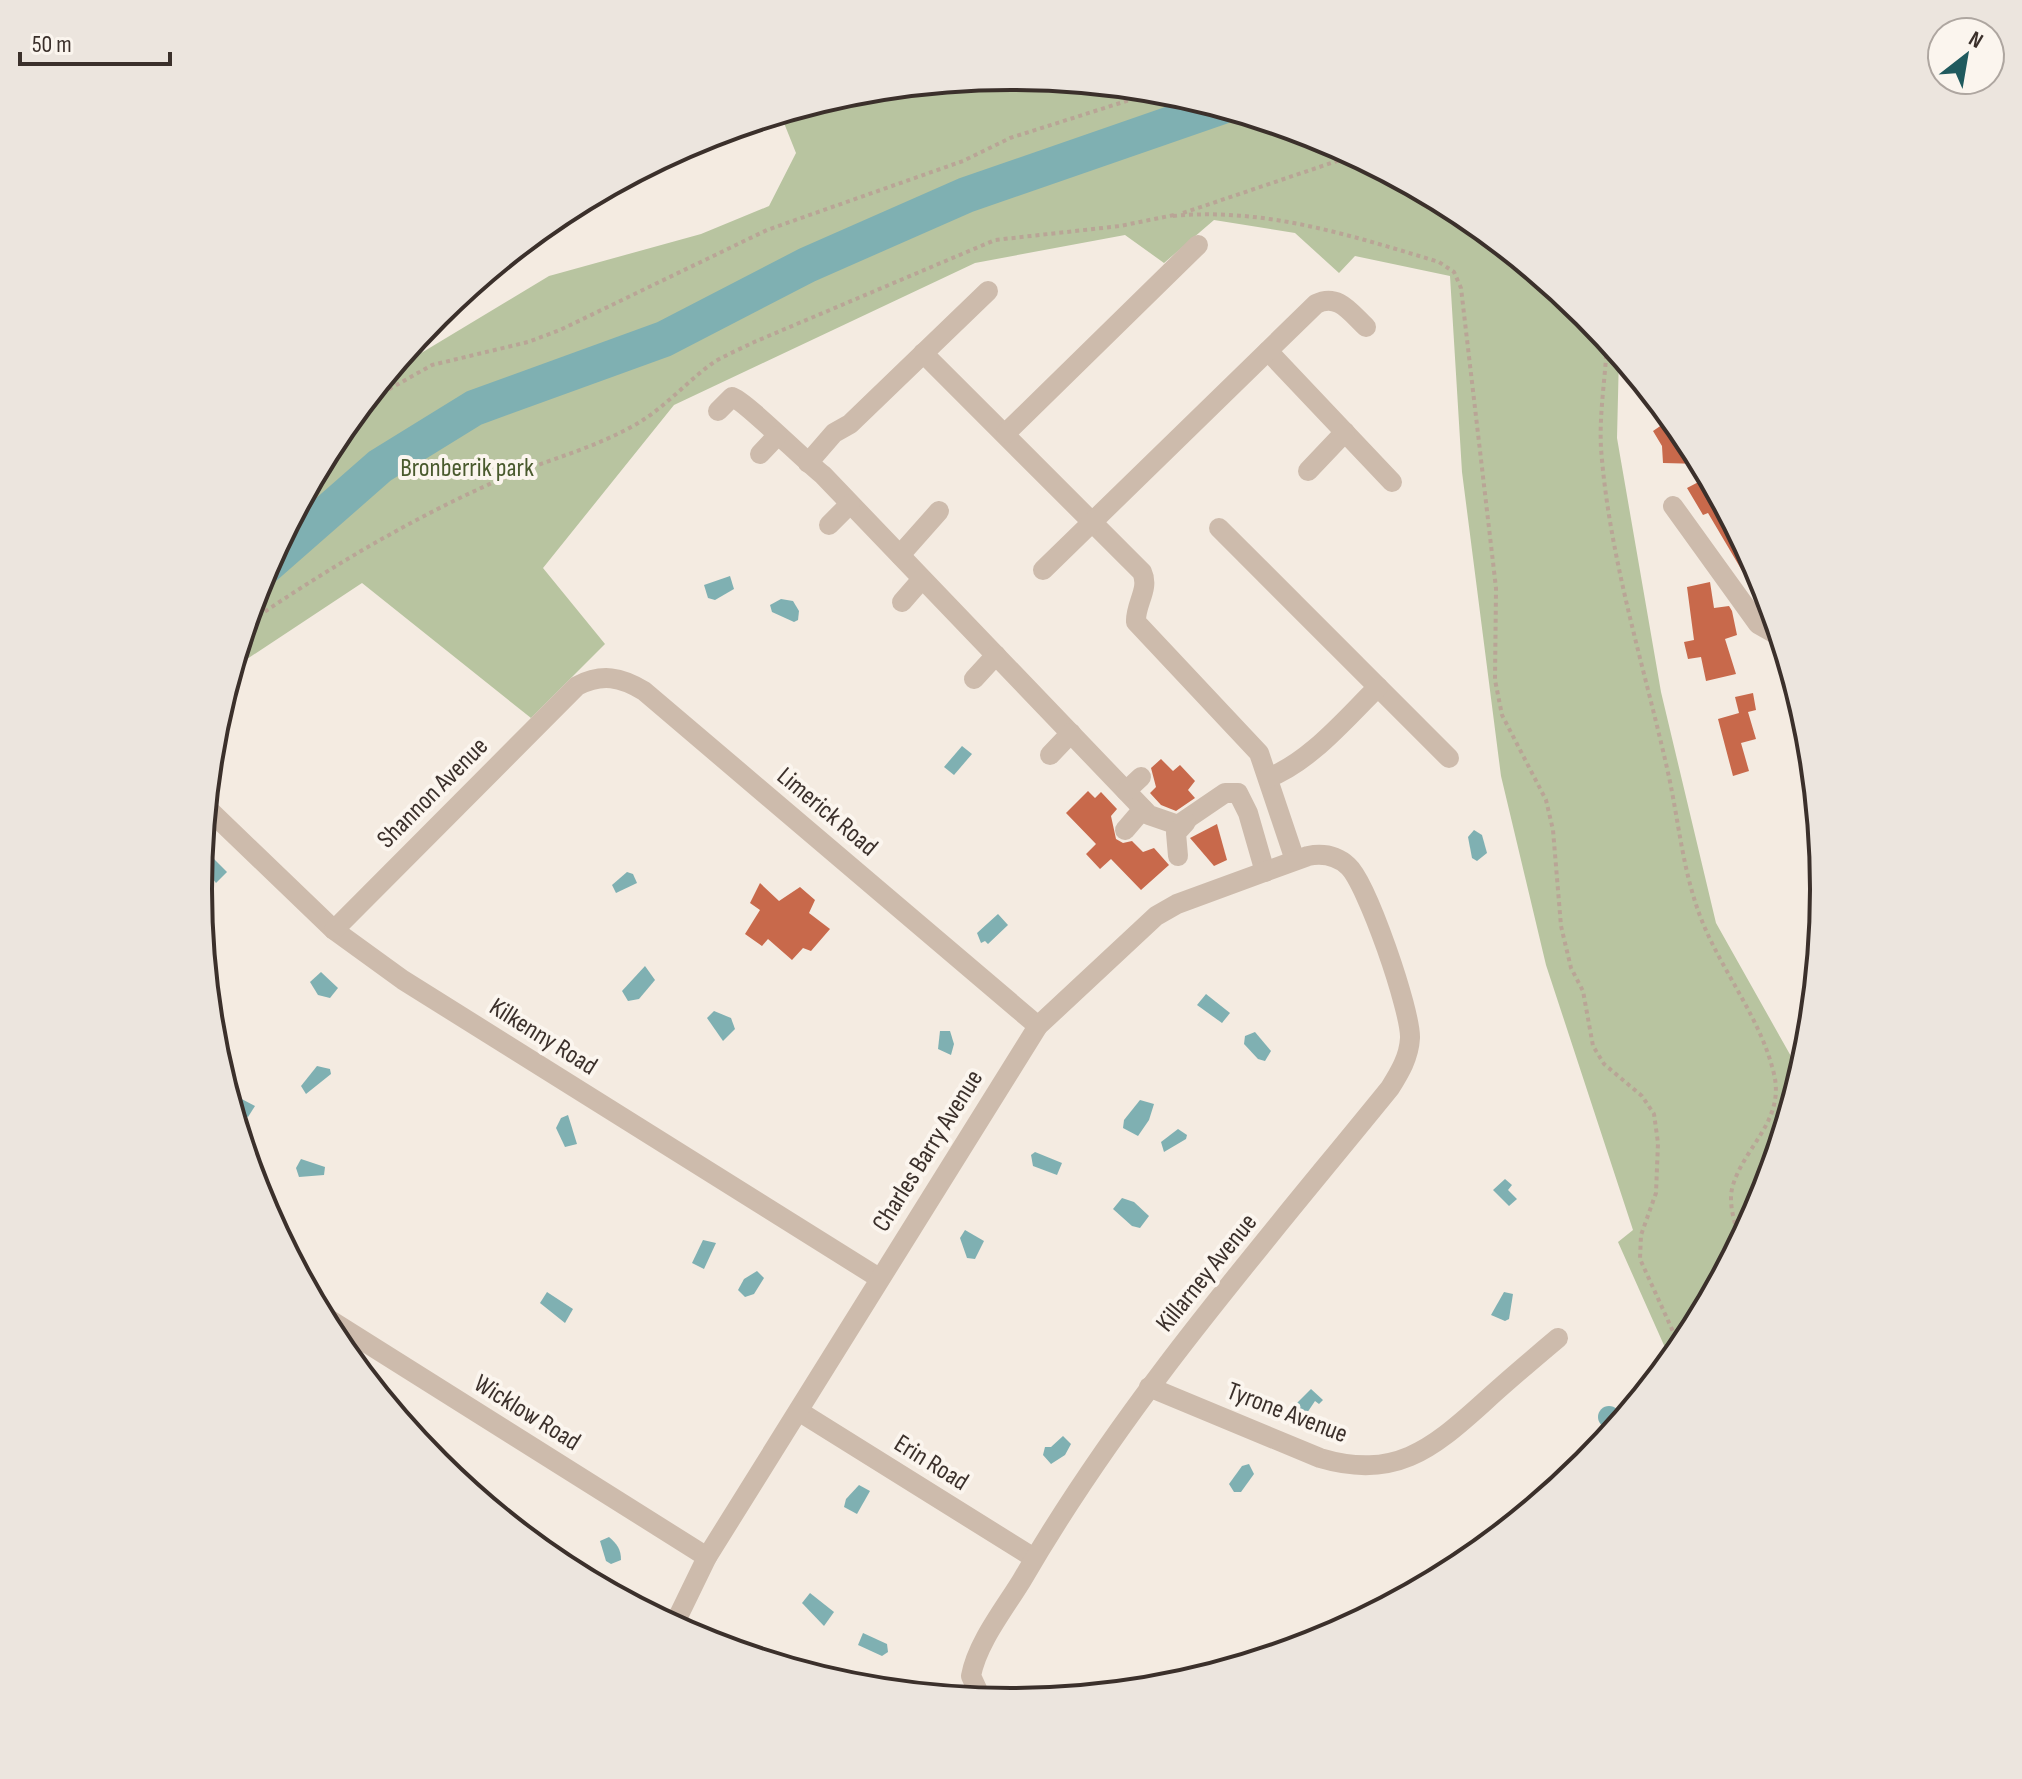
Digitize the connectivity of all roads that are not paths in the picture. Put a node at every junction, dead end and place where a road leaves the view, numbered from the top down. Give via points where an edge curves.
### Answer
1 (1198, 245) dead end
2 (988, 291) dead end
3 (1366, 327) dead end
4 (1268, 351) junction
5 (923, 353) junction
6 (780, 409) dead end
7 (718, 411) dead end
8 (770, 429) junction
9 (1345, 432) junction
10 (1006, 433) junction
11 (760, 454) dead end
12 (822, 466) junction
13 (1308, 471) dead end
14 (1392, 482) dead end
15 (850, 504) junction
16 (1673, 506) dead end
17 (939, 511) dead end
18 (1094, 522) junction
19 (829, 525) dead end
20 (1219, 528) dead end
21 (914, 564) junction
22 (1043, 570) dead end
23 (902, 602) dead end
24 (1766, 629) edge
25 (996, 655) junction
26 (974, 679) dead end
27 (1378, 687) junction
28 (570, 693) joint
29 (1071, 733) junction
30 (1050, 755) dead end
31 (1449, 758) dead end
32 (1261, 775) junction
33 (1230, 791) junction
34 (1143, 809) junction
35 (215, 816) edge
36 (1186, 822) junction
37 (1125, 830) dead end
38 (1178, 856) dead end
39 (1295, 860) junction
40 (1352, 870) joint
41 (1265, 872) junction
42 (334, 930) junction
43 (1038, 1026) junction
44 (879, 1278) junction
45 (342, 1328) edge
46 (1558, 1338) dead end
47 (1149, 1387) junction
48 (800, 1412) junction
49 (707, 1557) junction
50 (1034, 1558) junction
51 (678, 1616) edge
52 (974, 1688) edge

1 - 10 street
2 - 5 street
3 - 4 street via 1339,302 1323,300
4 - 9 street
4 - 18 street
5 - 10 street
5 - 12 street via 850,424 834,433
6 - 8 street
7 - 8 street via 732,397 740,399
8 - 11 street
8 - 12 street
9 - 13 street
9 - 14 street
10 - 18 street
12 - 15 street
15 - 19 street
15 - 21 street via 888,531
16 - 24 street
17 - 21 street
18 - 22 street
18 - 32 street via 1145,579 1136,622 1259,753
20 - 27 street
21 - 23 street
21 - 25 street via 986,632
25 - 26 street
25 - 29 street via 1059,707
27 - 31 street
27 - 32 street via 1285,771
28 - 42 street, Shannon Avenue
28 - 43 street, Limerick Road via 585,682 608,677 644,691
29 - 30 street
29 - 34 street via 1133,784
32 - 33 street
32 - 39 street
33 - 36 street
33 - 41 street via 1238,793 1248,813
34 - 36 street via 1166,824
34 - 37 street
35 - 42 street, Kilkenny Road
36 - 38 street via 1176,833
39 - 40 street, Charles Barry Avenue via 1324,854
39 - 41 street, Charles Barry Avenue
40 - 47 street, Killarney Avenue via 1408,1013 1405,1064
41 - 43 street, Charles Barry Avenue via 1156,916
42 - 44 street, Kilkenny Road via 403,980
43 - 44 street, Charles Barry Avenue
44 - 48 street, Charles Barry Avenue
45 - 49 street, Wicklow Road
46 - 47 street, Tyrone Avenue via 1432,1447 1375,1466 1320,1458
47 - 50 street, Killarney Avenue
48 - 49 street, Charles Barry Avenue
48 - 50 street, Erin Road
49 - 51 street, Charles Barry Avenue
50 - 52 street, Killarney Avenue via 973,1667

